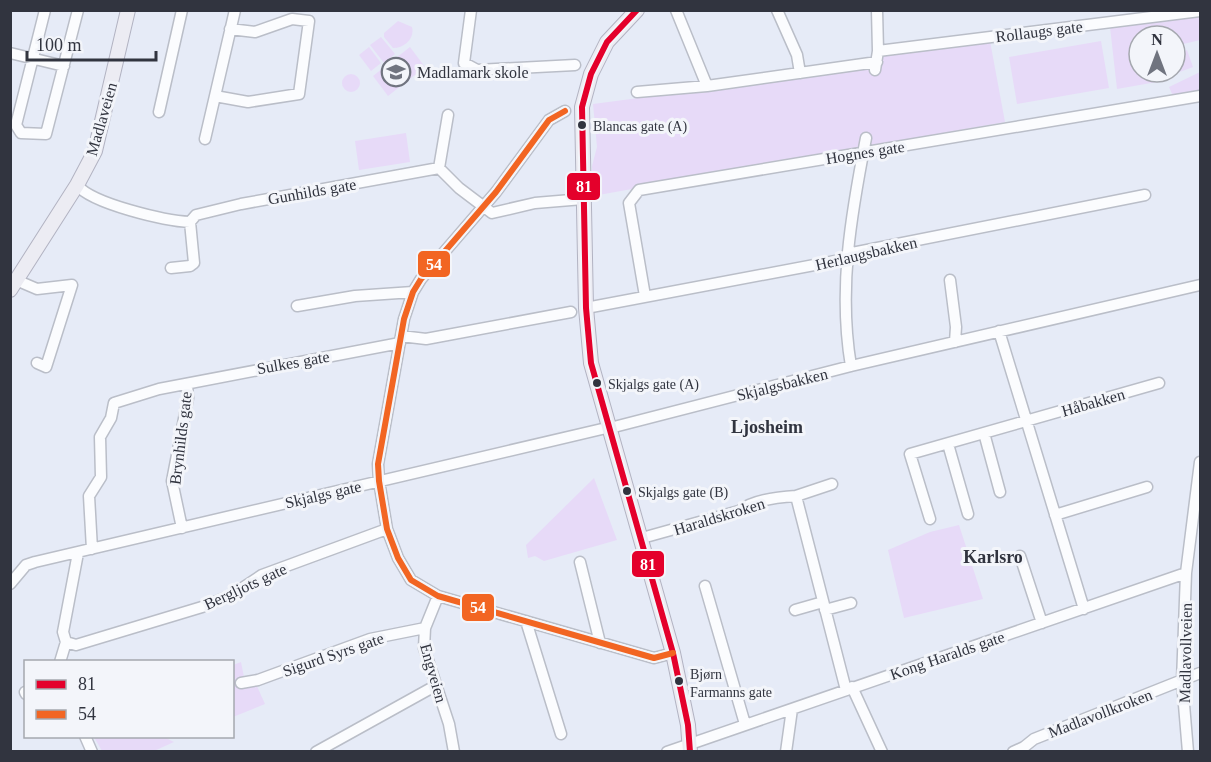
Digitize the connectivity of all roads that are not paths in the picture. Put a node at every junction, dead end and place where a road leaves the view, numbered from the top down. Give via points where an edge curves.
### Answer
1 (45, 10) edge
2 (78, 10) edge
3 (128, 10) edge
4 (182, 10) edge
5 (235, 10) edge
6 (471, 10) edge
7 (637, 10) edge
8 (676, 10) edge
9 (777, 10) edge
10 (877, 10) edge
11 (1200, 11) edge
12 (230, 29) junction
13 (10, 53) edge
14 (34, 58) junction
15 (877, 61) junction
16 (575, 65) dead end
17 (64, 66) junction
18 (800, 73) junction
19 (707, 86) junction
20 (637, 92) dead end
21 (215, 96) junction
22 (1200, 96) edge
23 (564, 111) dead end
24 (159, 112) dead end
25 (448, 114) dead end
26 (866, 138) dead end
27 (205, 139) dead end
28 (863, 153) junction
29 (438, 168) junction
30 (77, 185) junction
31 (1145, 195) dead end
32 (583, 199) junction
33 (482, 207) junction
34 (190, 222) junction
35 (846, 256) junction
36 (171, 268) dead end
37 (950, 280) dead end
38 (13, 285) edge
39 (1200, 285) edge
40 (413, 292) junction
41 (645, 296) junction
42 (297, 306) dead end
43 (586, 308) junction
44 (571, 312) dead end
45 (999, 332) junction
46 (400, 340) junction
47 (955, 342) junction
48 (37, 363) dead end
49 (851, 366) junction
50 (1159, 383) dead end
51 (187, 384) junction
52 (1027, 422) junction
53 (606, 428) junction
54 (984, 433) junction
55 (948, 444) junction
56 (1200, 462) edge
57 (379, 481) junction
58 (832, 484) dead end
59 (1147, 487) dead end
60 (1000, 492) dead end
61 (796, 496) junction
62 (968, 514) dead end
63 (1055, 515) junction
64 (1197, 518) edge
65 (930, 519) dead end
66 (182, 528) junction
67 (387, 529) junction
68 (642, 538) junction
69 (92, 549) junction
70 (78, 553) junction
71 (1020, 556) dead end
72 (580, 562) dead end
73 (1186, 573) junction
74 (10, 585) edge
75 (705, 586) dead end
76 (438, 596) junction
77 (851, 603) dead end
78 (824, 606) junction
79 (1084, 609) junction
80 (795, 610) dead end
81 (526, 621) junction
82 (1042, 623) junction
83 (425, 628) junction
84 (66, 642) junction
85 (600, 643) junction
86 (673, 653) junction
87 (61, 660) edge
88 (1200, 673) edge
89 (1182, 681) junction
90 (241, 683) dead end
91 (435, 686) junction
92 (849, 689) junction
93 (792, 710) junction
94 (745, 724) junction
95 (561, 734) dead end
96 (86, 738) edge
97 (689, 747) edge
98 (1024, 749) edge
99 (92, 752) edge
100 (316, 752) edge
101 (454, 752) edge
102 (667, 752) edge
103 (786, 752) edge
104 (882, 752) edge
105 (1013, 752) edge
106 (1188, 752) edge

1 - 14 street
2 - 17 street
3 - 30 main road, Madlaveien via 95,151
4 - 24 street
5 - 12 street
6 - 16 street via 465,63 477,70
7 - 32 main road via 607,42 585,92 581,139
8 - 19 street
9 - 18 street via 797,55
10 - 15 street
11 - 15 street, Rollaugs gate
12 - 21 street
12 - 21 street via 255,32 292,19 309,21 299,94 248,102
13 - 14 street
14 - 17 street
14 - 17 street via 16,125 21,134 46,134
15 - 18 street, Rollaugs gate
18 - 19 street, Rollaugs gate
19 - 20 street, Rollaugs gate
21 - 27 street
22 - 28 street, Hognes gate
23 - 33 street via 549,120
25 - 29 street
26 - 28 street
28 - 35 street
28 - 41 street, Hognes gate via 639,190 629,203
29 - 33 street
29 - 34 street, Gunhilds gate via 242,204 196,215
30 - 34 street, Gunhilds gate via 98,199 172,221
30 - 38 main road, Madlaveien
31 - 35 street, Herlaugsbakken
32 - 33 street via 535,203 492,213
32 - 43 main road
33 - 40 street
34 - 36 street via 194,262
35 - 41 street, Herlaugsbakken
35 - 49 street via 844,299
37 - 47 street
38 - 48 street, Madlaveien via 37,289 72,285 46,367
39 - 45 street, Skjalgsbakken
40 - 42 street
40 - 46 street
41 - 43 street, Herlaugsbakken
43 - 53 main road via 591,363
44 - 46 street, Sulkes gate via 426,339
45 - 47 street, Skjalgsbakken
45 - 52 street
46 - 51 street, Sulkes gate
46 - 57 street via 378,464
47 - 49 street, Skjalgsbakken
49 - 53 street, Skjalgsbakken
50 - 52 street, Håbakken
51 - 66 street, Brynhilds gate via 188,398 172,481
51 - 69 street, Sulkes gate via 114,402 111,418 101,432 101,477 89,496
52 - 54 street, Håbakken
52 - 63 street
53 - 57 street, Skjalgs gate
53 - 68 main road
54 - 55 street, Håbakken
54 - 60 street
55 - 62 street
55 - 65 street, Håbakken via 910,454
56 - 64 street, Madlavollveien
57 - 66 street, Skjalgs gate
57 - 67 street
58 - 61 street, Haraldskroken
59 - 63 street
61 - 68 street, Haraldskroken via 779,497
61 - 78 street
63 - 79 street
64 - 73 street, Madlavollveien
66 - 69 street, Skjalgs gate
67 - 76 street via 411,580
67 - 84 street, Bergljots gate via 262,575 232,595 202,607 89,642
68 - 86 main road
69 - 70 street, Skjalgs gate
70 - 74 street, Skjalgs gate via 26,565
70 - 84 street via 64,626
71 - 82 street
72 - 85 street
73 - 79 street, Kong Haralds gate
73 - 89 street, Madlavollveien
75 - 94 street
76 - 81 street
76 - 83 street, Engveien
77 - 78 street
78 - 80 street
78 - 92 street
79 - 82 street, Kong Haralds gate
81 - 85 street
81 - 95 street
82 - 92 street, Kong Haralds gate
83 - 90 street, Sigurd Syrs gate via 370,639
83 - 91 street, Engveien via 424,648
84 - 87 street
85 - 86 street via 654,658
86 - 97 main road
88 - 89 street, Madlavollkroken
89 - 98 street, Madlavollkroken via 1034,739
89 - 106 street, Madlavollveien
91 - 100 street
91 - 101 street, Engveien via 440,691
92 - 93 street, Kong Haralds gate
92 - 104 street
93 - 94 street, Kong Haralds gate
93 - 103 street
94 - 97 street, Kong Haralds gate
96 - 99 street
97 - 102 street, Kong Haralds gate
98 - 105 street, Madlavollkroken

